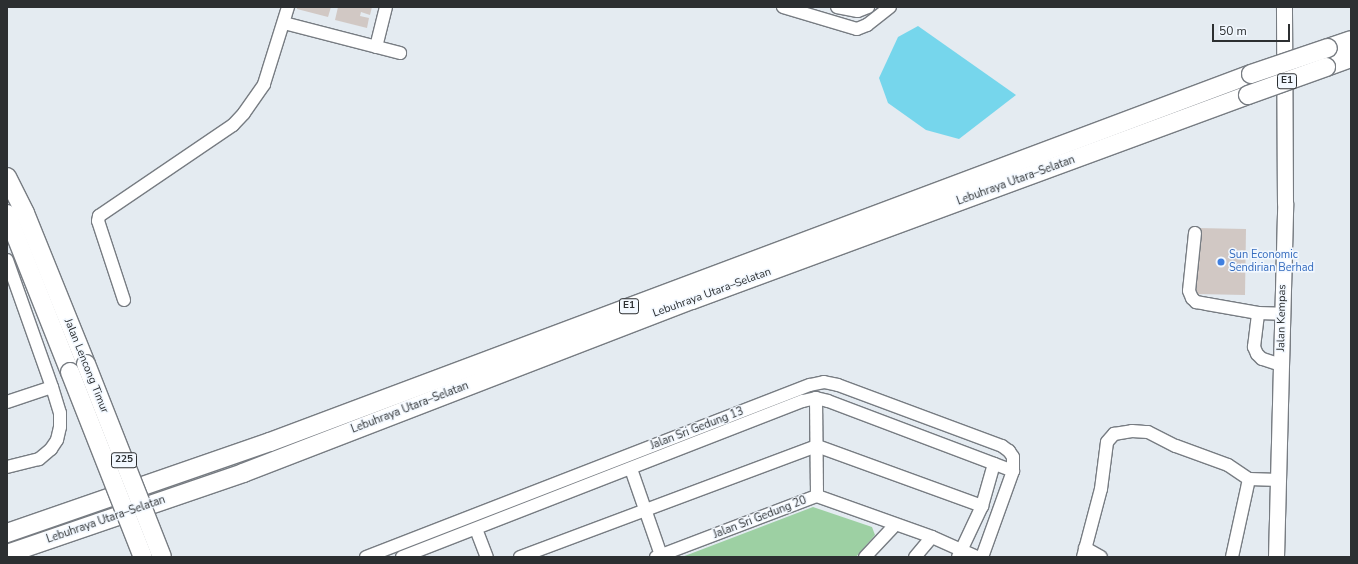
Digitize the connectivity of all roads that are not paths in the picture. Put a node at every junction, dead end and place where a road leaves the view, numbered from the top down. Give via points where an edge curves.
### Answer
1 (288, 7) edge
2 (386, 7) edge
3 (783, 7) edge
4 (837, 7) edge
5 (868, 7) edge
6 (890, 7) edge
7 (1284, 7) edge
8 (284, 23) junction
9 (1351, 40) edge
10 (376, 47) junction
11 (400, 53) dead end
12 (1351, 58) edge
13 (7, 177) edge
14 (9, 222) edge
15 (1195, 233) dead end
16 (7, 260) edge
17 (12, 293) edge
18 (124, 300) dead end
19 (1258, 313) junction
20 (1282, 314) junction
21 (1282, 365) junction
22 (78, 368) junction
23 (52, 387) junction
24 (816, 398) junction
25 (7, 402) edge
26 (817, 446) junction
27 (994, 464) junction
28 (7, 467) edge
29 (631, 469) junction
30 (1013, 471) junction
31 (1249, 479) junction
32 (1279, 480) junction
33 (817, 496) junction
34 (982, 506) junction
35 (645, 510) junction
36 (895, 525) junction
37 (476, 529) junction
38 (7, 533) edge
39 (932, 538) junction
40 (1084, 552) edge
41 (7, 554) edge
42 (960, 554) edge
43 (658, 556) edge
44 (143, 557) edge
45 (162, 557) edge
46 (366, 557) edge
47 (402, 557) edge
48 (487, 557) edge
49 (520, 557) edge
50 (865, 557) edge
51 (915, 557) edge
52 (977, 557) edge
53 (982, 557) edge
54 (1101, 557) edge
55 (1232, 557) edge
56 (1276, 557) edge

1 - 8 street
2 - 10 street
3 - 6 street via 857,29 867,25
4 - 5 street via 858,12
7 - 20 main road, Jalan Kempas via 1285,203
8 - 10 street
8 - 18 street via 264,84 244,114 233,125 99,216 98,221
9 - 38 highway, Lebuhraya Utara–Selatan / E1, bridge via 1250,74 263,444
10 - 11 street
12 - 41 highway, Lebuhraya Utara–Selatan / E1, bridge via 692,300 243,473
13 - 22 highway, Jalan Lencong Timur / 225 via 30,227
14 - 22 highway, Jalan Lencong Timur / 225
15 - 19 street via 1189,291 1192,298 1196,302
16 - 17 street
17 - 23 street
19 - 20 street
19 - 21 street via 1254,347 1257,354 1262,359
20 - 21 main road, Jalan Kempas
21 - 32 main road, Jalan Kempas
22 - 44 highway, Jalan Lencong Timur / 225, bridge
22 - 45 highway, Jalan Lencong Timur / 225, bridge
23 - 25 street
23 - 28 street via 60,413 57,440 39,459
24 - 26 street
24 - 27 street
24 - 29 street, Jalan Sri Gedung 13
26 - 33 street
26 - 34 street
26 - 35 street
27 - 30 street
27 - 34 street
29 - 35 street
29 - 37 street, Jalan Sri Gedung 13
30 - 46 street, Jalan Sri Gedung 13 via 1013,457 1002,446 824,382 810,384
30 - 53 street
31 - 32 street
31 - 40 street via 1228,465 1176,446 1148,432 1132,430 1114,434 1107,442 1101,489
31 - 55 street
32 - 56 main road, Jalan Kempas
33 - 36 street, Jalan Sri Gedung 20
33 - 43 street, Jalan Sri Gedung 20
34 - 42 street
35 - 43 street
35 - 49 street
36 - 39 street, Jalan Sri Gedung 20
36 - 50 street
37 - 47 street, Jalan Sri Gedung 13
37 - 48 street
39 - 42 street, Jalan Sri Gedung 20
39 - 51 street
40 - 54 street
42 - 52 street, Jalan Sri Gedung 20

